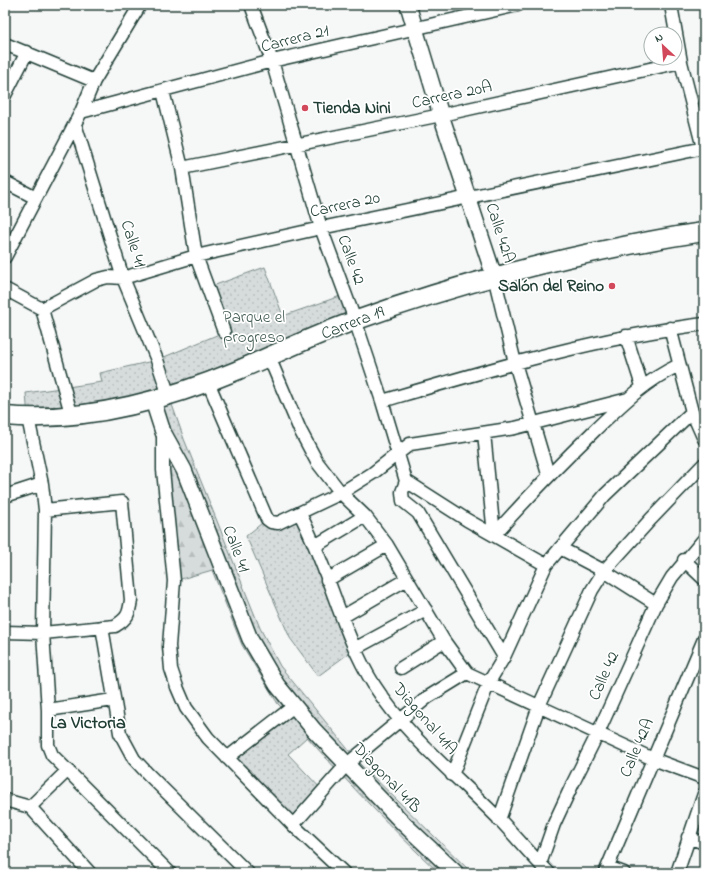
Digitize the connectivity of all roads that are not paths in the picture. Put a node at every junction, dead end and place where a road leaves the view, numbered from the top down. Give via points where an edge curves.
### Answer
1 (140, 5) edge
2 (251, 5) edge
3 (408, 5) edge
4 (518, 5) edge
5 (671, 5) edge
6 (675, 26) edge
7 (415, 27) junction
8 (5, 44) edge
9 (27, 52) junction
10 (272, 62) junction
11 (663, 66) edge
12 (682, 66) edge
13 (94, 81) junction
14 (163, 91) junction
15 (5, 95) edge
16 (81, 112) junction
17 (441, 115) junction
18 (75, 124) junction
19 (296, 145) junction
20 (703, 148) edge
21 (182, 168) junction
22 (5, 182) edge
23 (468, 196) junction
24 (36, 198) junction
25 (321, 228) junction
26 (704, 232) edge
27 (196, 256) junction
28 (5, 257) edge
29 (494, 276) junction
30 (124, 278) junction
31 (5, 289) edge
32 (42, 309) junction
33 (355, 320) junction
34 (704, 324) edge
35 (670, 328) junction
36 (224, 332) dead end
37 (626, 336) junction
38 (269, 357) junction
39 (515, 363) junction
40 (679, 365) junction
41 (208, 382) junction
42 (642, 386) junction
43 (161, 398) junction
44 (628, 399) junction
45 (382, 401) junction
46 (692, 412) junction
47 (5, 416) edge
48 (72, 417) junction
49 (28, 418) junction
50 (534, 423) junction
51 (163, 432) junction
52 (484, 433) junction
53 (704, 439) edge
54 (397, 453) junction
55 (704, 464) edge
56 (548, 474) junction
57 (406, 481) junction
58 (42, 484) junction
59 (341, 493) junction
60 (5, 496) edge
61 (45, 510) junction
62 (300, 514) junction
63 (365, 516) junction
64 (494, 535) junction
65 (704, 539) edge
66 (387, 545) junction
67 (316, 546) junction
68 (560, 548) junction
69 (684, 560) junction
70 (546, 565) junction
71 (604, 571) junction
72 (407, 579) junction
73 (704, 579) edge
74 (328, 580) junction
75 (656, 604) junction
76 (426, 610) junction
77 (342, 616) junction
78 (102, 627) junction
79 (5, 632) edge
80 (43, 633) junction
81 (704, 639) edge
82 (444, 641) junction
83 (356, 648) junction
84 (504, 657) junction
85 (401, 668) dead end
86 (467, 673) junction
87 (489, 682) junction
88 (113, 700) junction
89 (294, 706) junction
90 (540, 706) junction
91 (48, 710) junction
92 (399, 720) junction
93 (598, 733) junction
94 (227, 758) junction
95 (653, 759) junction
96 (347, 764) junction
97 (68, 770) junction
98 (452, 775) junction
99 (704, 778) edge
100 (704, 794) edge
101 (5, 800) edge
102 (30, 806) junction
103 (499, 820) junction
104 (293, 826) junction
105 (688, 837) junction
106 (704, 843) edge
107 (540, 864) junction
108 (606, 870) edge
109 (90, 873) edge
110 (170, 873) edge
111 (248, 873) edge
112 (344, 873) edge
113 (456, 873) edge
114 (549, 873) edge
115 (624, 873) edge
116 (677, 873) edge

1 - 13 street
2 - 10 street, Calle 42
3 - 7 street, Calle 42A
4 - 7 street, Carrera 21
5 - 6 street
7 - 10 street, Carrera 21
7 - 17 street, Calle 42A
8 - 9 street
9 - 13 street
9 - 15 street
10 - 14 street, Carrera 21
10 - 19 street, Calle 42
11 - 17 street, Carrera 20A
12 - 20 street
13 - 16 street
14 - 16 street, Carrera 21
14 - 21 street
16 - 18 street
17 - 19 street, Carrera 20A
17 - 23 street, Calle 42A
18 - 24 street
18 - 30 street, Calle 41
19 - 21 street, Carrera 20A
19 - 25 street, Calle 42
20 - 23 street, Carrera 20
21 - 27 street
22 - 24 street
23 - 25 street, Carrera 20
23 - 29 street, Calle 42A
24 - 28 street
25 - 27 street, Carrera 20
25 - 33 street, Calle 42
26 - 29 main road, Carrera 19 via 628,244
27 - 30 street, Carrera 20
27 - 36 street
29 - 33 main road, Carrera 19
29 - 39 street, Calle 42A
30 - 32 street, Carrera 20 via 108,277 96,280
30 - 43 street, Calle 41 via 157,360
31 - 32 street
32 - 48 street
33 - 38 main road, Carrera 19
33 - 45 street, Calle 42
34 - 35 street
35 - 37 street
35 - 40 street
37 - 39 street
37 - 42 street
38 - 41 main road, Carrera 19
38 - 59 street via 300,430 317,462
39 - 45 street
39 - 50 street, Calle 42A
40 - 42 street
40 - 46 street
41 - 43 main road, Carrera 19
41 - 62 street via 267,519 278,523
42 - 44 street
43 - 48 main road, Carrera 19
43 - 51 street, Calle 41
44 - 50 street
44 - 56 street
45 - 54 street, Calle 42
46 - 53 street
46 - 68 street via 605,495
47 - 49 main road, Carrera 19
48 - 49 main road, Carrera 19
49 - 58 street
50 - 52 street
50 - 56 street, Calle 42A
51 - 89 street, Calle 41 via 184,470 250,639 277,685
51 - 94 street via 163,470 174,581 169,646 171,669 186,708 208,738
52 - 54 street via 410,444
52 - 64 street
54 - 57 street, Calle 42
54 - 59 street via 373,473
55 - 71 street
56 - 64 street
57 - 64 street
57 - 84 street, Calle 42 via 401,498 418,513
58 - 60 street
58 - 61 street
59 - 62 street
59 - 63 street
61 - 78 street via 122,502 131,600 124,620 115,626
61 - 80 street
62 - 67 street, Diagonal 41A
63 - 66 street
63 - 67 street
64 - 70 street
65 - 69 street, Calle 42
66 - 72 street
66 - 74 street
67 - 74 street, Diagonal 41A
68 - 70 street
68 - 71 street
69 - 73 street
69 - 75 street, Calle 42
70 - 84 street
71 - 75 street
71 - 90 street via 592,590
72 - 76 street
72 - 77 street
74 - 77 street, Diagonal 41A
75 - 93 street, Calle 42
76 - 82 street
76 - 83 street
77 - 83 street, Diagonal 41A
78 - 80 street
78 - 88 street
79 - 80 street
80 - 91 street
81 - 95 street, Calle 42A
82 - 85 street
82 - 86 street
83 - 92 street, Diagonal 41A via 374,684
84 - 87 street
86 - 87 street
86 - 92 street via 428,697
87 - 90 street
87 - 98 street
88 - 91 street
88 - 111 street via 120,733 134,759
89 - 94 street
89 - 96 street, Diagonal 41B
90 - 93 street
90 - 103 street
91 - 97 street via 48,745 52,755
92 - 96 street
92 - 98 street, Diagonal 41A
93 - 95 street
93 - 107 street, Calle 42 via 557,817
94 - 104 street
95 - 99 street
95 - 108 street, Calle 42A
96 - 104 street
96 - 113 street, Diagonal 41B via 404,824
97 - 102 street
97 - 110 street
98 - 103 street, Diagonal 41A
100 - 105 street
101 - 102 street
102 - 109 street
103 - 107 street, Diagonal 41A
104 - 112 street
105 - 106 street
105 - 116 street
107 - 114 street, Diagonal 41A
108 - 115 street

